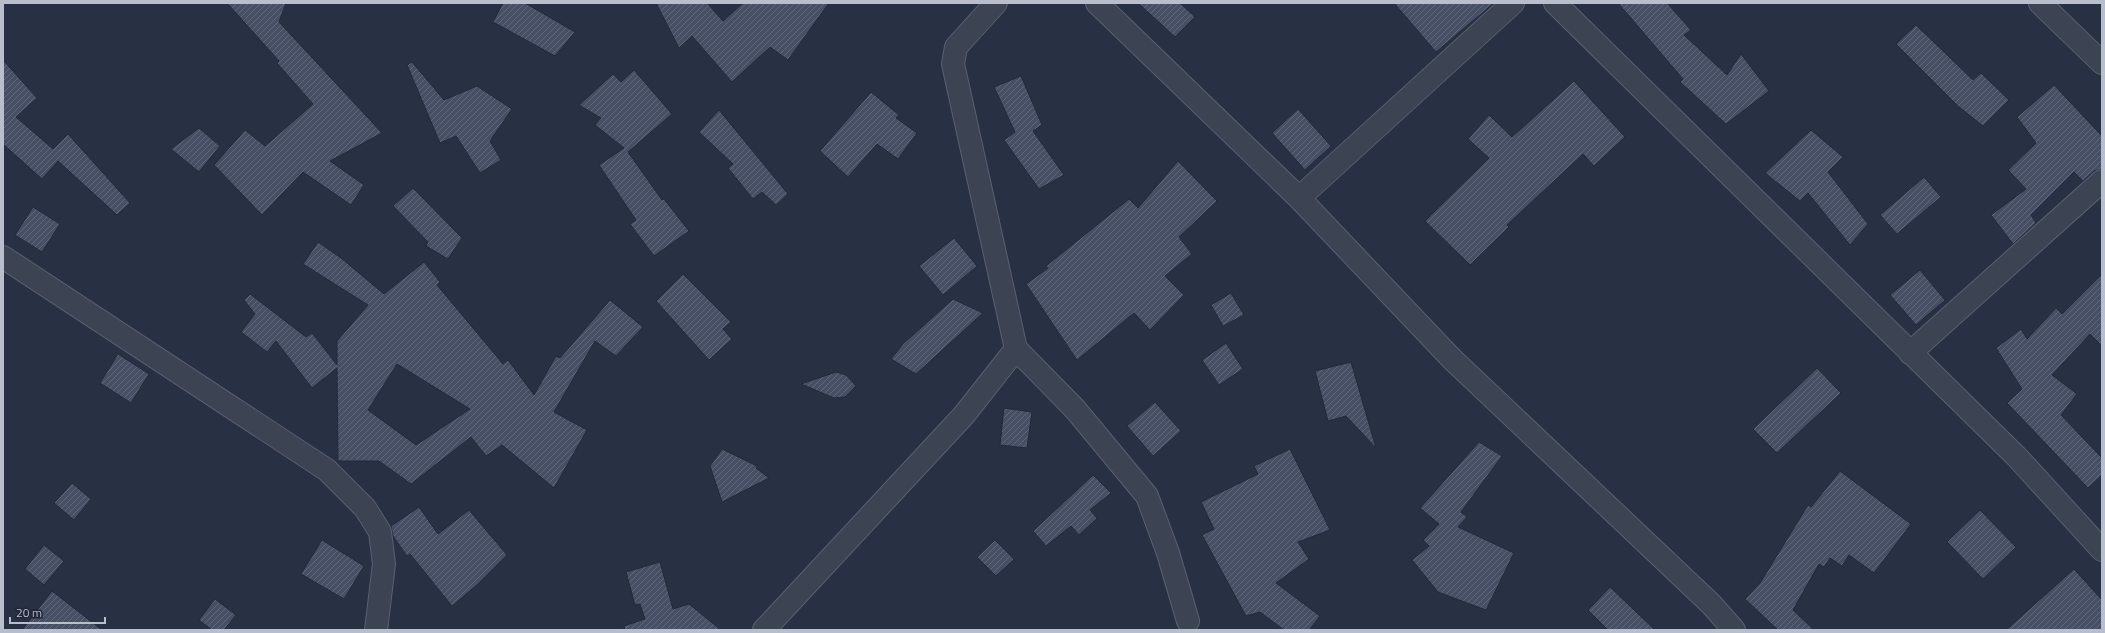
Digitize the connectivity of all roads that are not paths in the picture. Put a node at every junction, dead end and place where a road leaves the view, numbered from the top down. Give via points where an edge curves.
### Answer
1 (996, 3) edge
2 (1097, 3) edge
3 (1513, 3) edge
4 (1555, 3) edge
5 (2040, 3) edge
6 (2102, 63) edge
7 (2102, 181) edge
8 (1299, 198) junction
9 (3, 257) edge
10 (1016, 349) junction
11 (1910, 353) junction
12 (2102, 550) edge
13 (1188, 621) dead end
14 (376, 630) edge
15 (764, 630) edge
16 (1734, 630) edge

1 - 10 street via 956,47 953,64
2 - 8 street
3 - 8 street
4 - 11 street
5 - 6 street
7 - 11 street
8 - 16 street via 1452,359 1711,604
9 - 14 street via 327,470 365,508 380,532 384,564
10 - 13 street via 1075,409 1147,496 1168,553
10 - 15 street via 964,415
11 - 12 street via 2017,457

